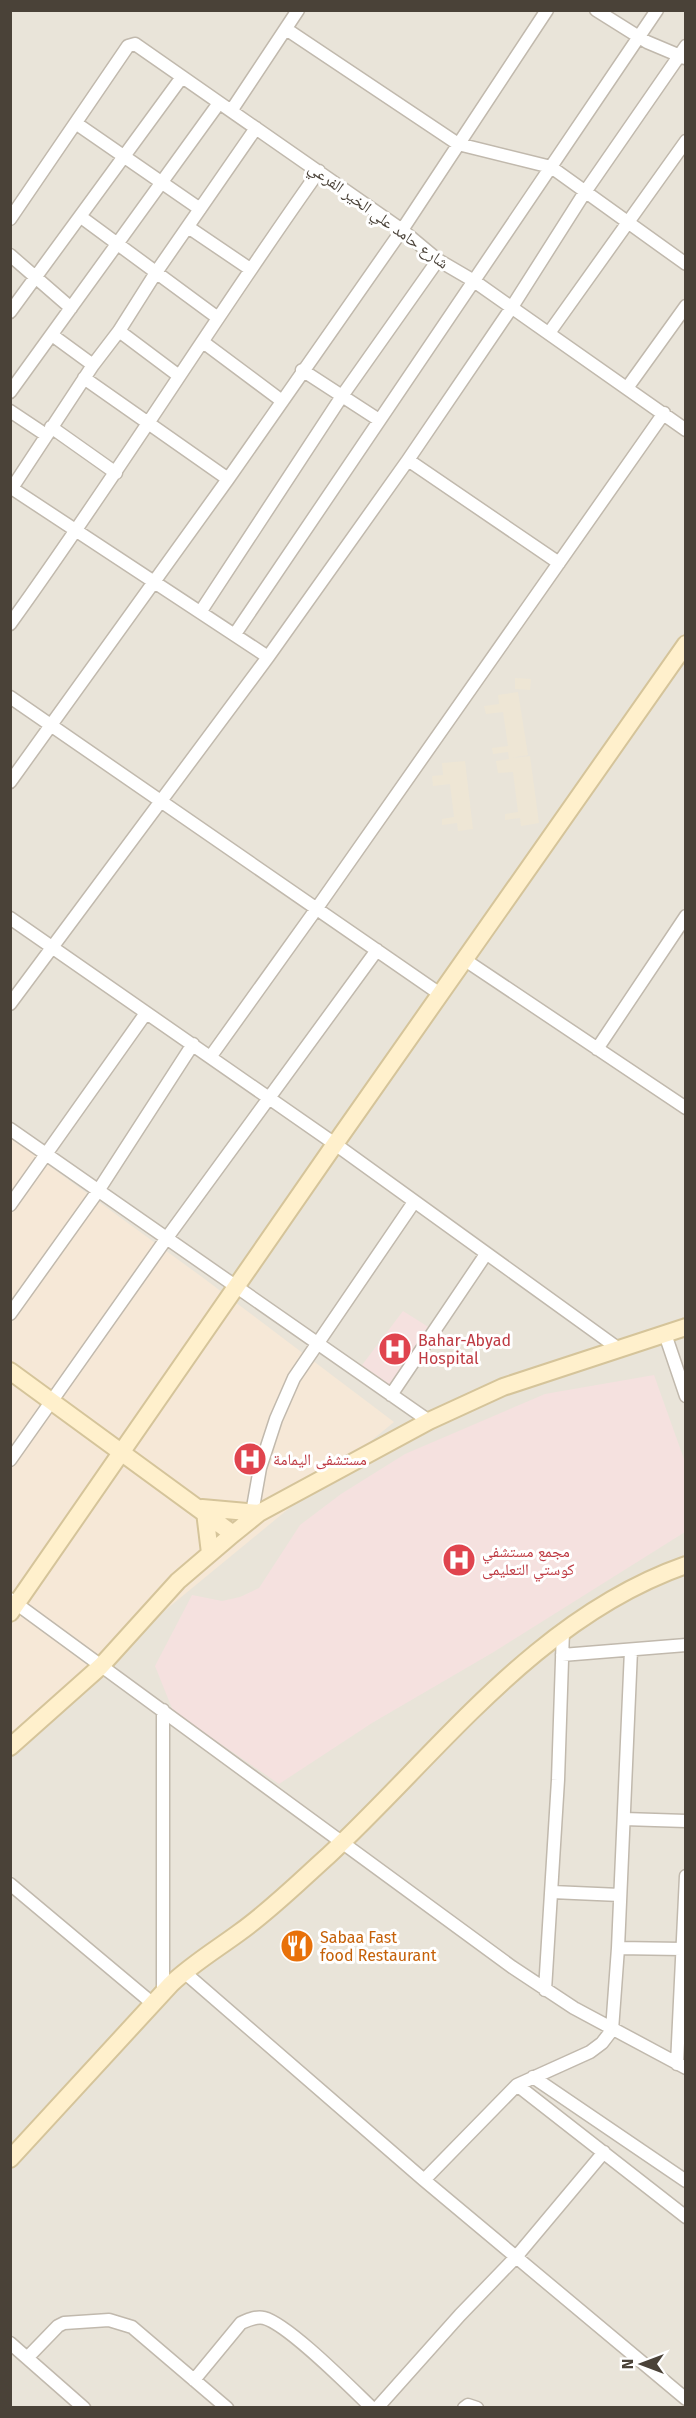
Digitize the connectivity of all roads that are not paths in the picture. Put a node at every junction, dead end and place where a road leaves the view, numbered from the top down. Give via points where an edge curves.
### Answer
1 (298, 10) edge
2 (547, 10) edge
3 (596, 10) edge
4 (657, 10) edge
5 (286, 29) junction
6 (640, 37) junction
7 (684, 53) edge
8 (182, 77) junction
9 (219, 103) junction
10 (231, 111) junction
11 (76, 124) junction
12 (256, 128) junction
13 (686, 141) edge
14 (458, 144) junction
15 (123, 156) junction
16 (551, 167) junction
17 (319, 171) junction
18 (161, 182) junction
19 (585, 192) junction
20 (200, 209) junction
21 (81, 217) junction
22 (10, 219) edge
23 (628, 222) junction
24 (188, 227) junction
25 (402, 230) junction
26 (119, 244) junction
27 (10, 255) edge
28 (438, 260) junction
29 (686, 264) edge
30 (250, 269) junction
31 (157, 271) junction
32 (36, 278) junction
33 (474, 281) junction
34 (686, 306) edge
35 (512, 307) junction
36 (70, 308) junction
37 (11, 311) edge
38 (218, 318) junction
39 (119, 331) junction
40 (549, 333) junction
41 (52, 335) junction
42 (203, 342) junction
43 (93, 364) junction
44 (302, 370) junction
45 (179, 376) junction
46 (84, 378) junction
47 (627, 388) junction
48 (10, 392) edge
49 (342, 396) junction
50 (282, 401) junction
51 (10, 411) edge
52 (664, 413) junction
53 (379, 420) junction
54 (147, 423) junction
55 (686, 430) edge
56 (48, 431) junction
57 (408, 460) junction
58 (116, 472) junction
59 (228, 479) junction
60 (11, 488) edge
61 (78, 531) junction
62 (559, 563) junction
63 (154, 580) junction
64 (201, 610) junction
65 (10, 624) edge
66 (235, 633) junction
67 (685, 645) edge
68 (268, 657) junction
69 (10, 697) edge
70 (51, 727) junction
71 (10, 782) edge
72 (162, 802) junction
73 (317, 908) junction
74 (686, 916) edge
75 (10, 918) edge
76 (53, 948) junction
77 (377, 950) junction
78 (465, 960) junction
79 (440, 994) junction
80 (10, 1005) edge
81 (146, 1013) junction
82 (193, 1044) junction
83 (597, 1049) junction
84 (211, 1056) junction
85 (268, 1098) junction
86 (686, 1108) edge
87 (10, 1129) edge
88 (335, 1144) junction
89 (45, 1154) junction
90 (98, 1191) junction
91 (414, 1202) junction
92 (10, 1205) edge
93 (166, 1239) junction
94 (486, 1254) junction
95 (237, 1288) junction
96 (10, 1314) edge
97 (686, 1328) edge
98 (665, 1334) junction
99 (316, 1344) junction
100 (619, 1349) junction
101 (10, 1371) edge
102 (391, 1395) junction
103 (686, 1396) edge
104 (50, 1401) junction
105 (429, 1421) junction
106 (122, 1452) junction
107 (10, 1460) edge
108 (201, 1509) junction
109 (256, 1513) junction
110 (233, 1533) junction
111 (210, 1553) junction
112 (686, 1565) edge
113 (13, 1606) edge
114 (563, 1630) junction
115 (686, 1645) edge
116 (631, 1650) junction
117 (562, 1655) junction
118 (101, 1666) junction
119 (163, 1710) junction
120 (10, 1747) edge
121 (624, 1819) junction
122 (686, 1821) edge
123 (343, 1842) junction
124 (686, 1876) edge
125 (10, 1884) edge
126 (552, 1892) junction
127 (620, 1895) junction
128 (684, 1924) edge
129 (618, 1948) junction
130 (682, 1949) junction
131 (184, 1972) junction
132 (545, 1990) junction
133 (157, 1998) junction
134 (612, 2030) junction
135 (681, 2066) edge
136 (533, 2077) junction
137 (517, 2085) junction
138 (13, 2151) edge
139 (604, 2152) junction
140 (424, 2180) junction
141 (686, 2181) edge
142 (686, 2217) edge
143 (516, 2257) junction
144 (10, 2343) edge
145 (27, 2358) junction
146 (194, 2380) junction
147 (686, 2399) edge
148 (84, 2408) edge
149 (227, 2408) edge
150 (372, 2408) edge
151 (377, 2408) edge
152 (464, 2408) edge
153 (477, 2408) edge

1 - 5 street
2 - 14 street
3 - 6 street
4 - 6 street
5 - 10 street
5 - 14 street
6 - 7 street via 658,47
6 - 16 street
7 - 19 street
8 - 9 street, شارع حامد علي الخير الفرعي
8 - 11 street, شارع حامد علي الخير الفرعي via 132,43
8 - 15 street
9 - 10 street, شارع حامد علي الخير الفرعي
9 - 18 street
10 - 12 street, شارع حامد علي الخير الفرعي
11 - 15 street
11 - 22 street
12 - 17 street, شارع حامد علي الخير الفرعي
12 - 20 street
13 - 23 street
14 - 16 street
14 - 25 street
15 - 18 street
15 - 21 street
16 - 19 street
16 - 33 street
17 - 25 street, شارع حامد علي الخير الفرعي
17 - 30 street
18 - 20 street
18 - 26 street
19 - 23 street
19 - 35 street
20 - 24 street
21 - 26 street
21 - 32 street
23 - 29 street
23 - 40 street
24 - 30 street
24 - 31 street
25 - 28 street, شارع حامد علي الخير الفرعي
25 - 44 street
26 - 31 street
26 - 36 street
27 - 32 street
28 - 33 street, شارع حامد علي الخير الفرعي
28 - 49 street
30 - 38 street
31 - 38 street
31 - 39 street
32 - 36 street
32 - 37 street
33 - 35 street, شارع حامد علي الخير الفرعي
33 - 53 street
34 - 47 street
35 - 40 street, شارع حامد علي الخير الفرعي
35 - 57 street
36 - 41 street
38 - 42 street
39 - 43 street
39 - 45 street
40 - 47 street, شارع حامد علي الخير الفرعي
41 - 43 street
41 - 48 street
42 - 45 street
42 - 50 street
43 - 46 street
44 - 49 street
44 - 50 street
45 - 54 street
46 - 54 street
46 - 56 street
47 - 52 street, شارع حامد علي الخير الفرعي
49 - 53 street
49 - 64 street
50 - 59 street
51 - 56 street
52 - 55 street, شارع حامد علي الخير الفرعي
52 - 62 street
53 - 66 street
54 - 58 street
54 - 59 street
56 - 58 street
56 - 60 street
57 - 62 street
57 - 68 street
58 - 61 street
59 - 63 street
60 - 61 street
61 - 63 street
61 - 65 street
62 - 73 street
63 - 64 street
63 - 70 street
64 - 66 street
66 - 68 street
67 - 78 main road
68 - 72 street
69 - 70 street
70 - 71 street
70 - 72 street
72 - 73 street
72 - 76 street
73 - 77 street
73 - 84 street
74 - 83 street
75 - 76 street
76 - 80 street
76 - 81 street
77 - 79 street
77 - 85 street
78 - 79 main road
78 - 83 street
79 - 88 main road
81 - 82 street
81 - 89 street
82 - 84 street
82 - 90 street
83 - 86 street
84 - 85 street
85 - 88 street
85 - 93 street
87 - 89 street
88 - 91 street
88 - 95 main road
89 - 90 street
89 - 92 street
90 - 93 street
90 - 96 street
91 - 94 street
91 - 99 street
93 - 95 street
93 - 104 street
94 - 100 street
94 - 102 street
95 - 99 street
95 - 106 main road
97 - 98 main road
98 - 100 main road
98 - 103 street
99 - 102 street
99 - 109 street via 294,1378 276,1419 260,1468
100 - 105 main road via 503,1387
101 - 104 main road
102 - 105 street
104 - 106 main road
104 - 107 street
105 - 109 main road
106 - 108 main road
106 - 113 main road
108 - 109 main road
108 - 110 main road
108 - 111 main road
109 - 110 main road
110 - 111 main road
111 - 118 main road via 178,1581
112 - 114 main road via 623,1593
113 - 118 street
114 - 117 street
114 - 123 main road via 494,1691
115 - 116 street
116 - 117 street
116 - 121 street
117 - 126 street
118 - 119 street
118 - 120 main road
119 - 123 street
119 - 133 street
121 - 122 street
121 - 127 street
123 - 131 main road via 269,1909
123 - 132 street
124 - 128 street
125 - 133 street
126 - 127 street
126 - 132 street
127 - 129 street
128 - 130 street
129 - 130 street
129 - 134 street
130 - 135 street
131 - 133 main road
131 - 140 street
132 - 134 street
133 - 138 main road
134 - 135 street
134 - 136 street via 590,2052
136 - 137 street
136 - 141 street
137 - 139 street
137 - 140 street
139 - 142 street
139 - 143 street
140 - 143 street
143 - 147 street
143 - 151 street
144 - 145 street
145 - 146 street via 64,2323 109,2320 132,2327
145 - 148 street
146 - 149 street
146 - 150 street via 241,2323 263,2318 301,2343
152 - 153 street

